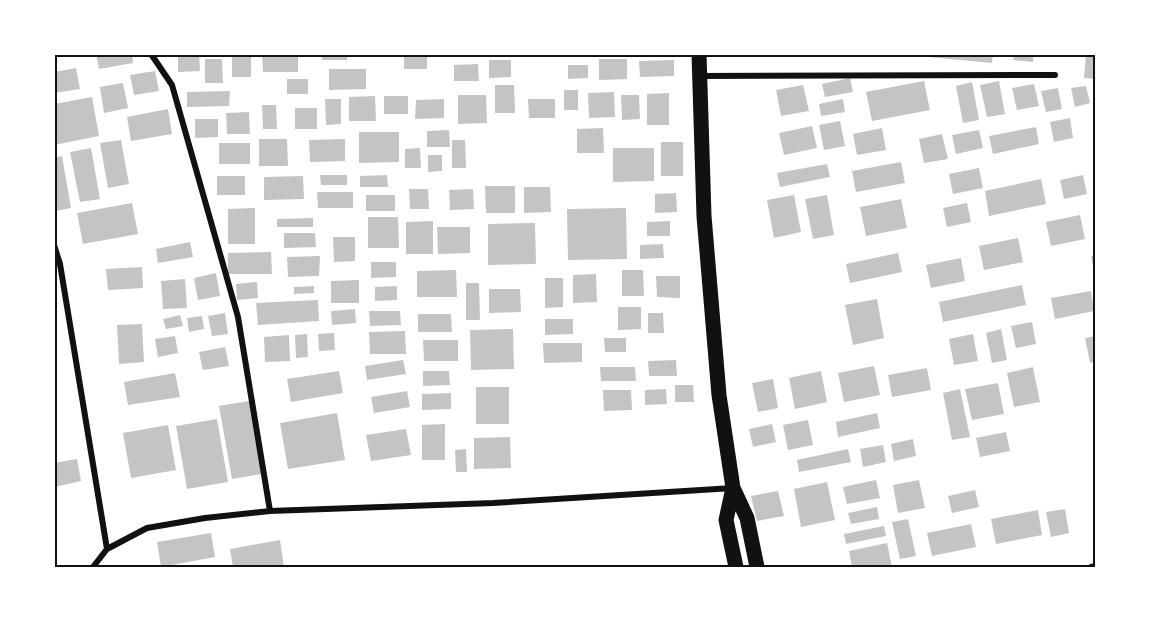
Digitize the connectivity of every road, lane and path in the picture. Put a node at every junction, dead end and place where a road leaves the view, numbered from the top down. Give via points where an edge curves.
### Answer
1 (151, 54) edge
2 (699, 54) edge
3 (1055, 75) dead end
4 (700, 76) junction
5 (54, 245) edge
6 (57, 265) edge
7 (733, 488) junction
8 (270, 511) junction
9 (107, 549) junction
10 (1096, 566) edge
11 (93, 567) edge
12 (736, 567) edge
13 (757, 567) edge
14 (1091, 567) edge

1 - 8 street via 172,85 238,316
2 - 4 main road
3 - 4 street
4 - 7 main road via 711,309
5 - 6 street
6 - 9 street
7 - 8 street via 493,504
7 - 12 main road via 726,520
7 - 13 main road via 747,518
8 - 9 street via 147,528
9 - 11 street
10 - 14 street

